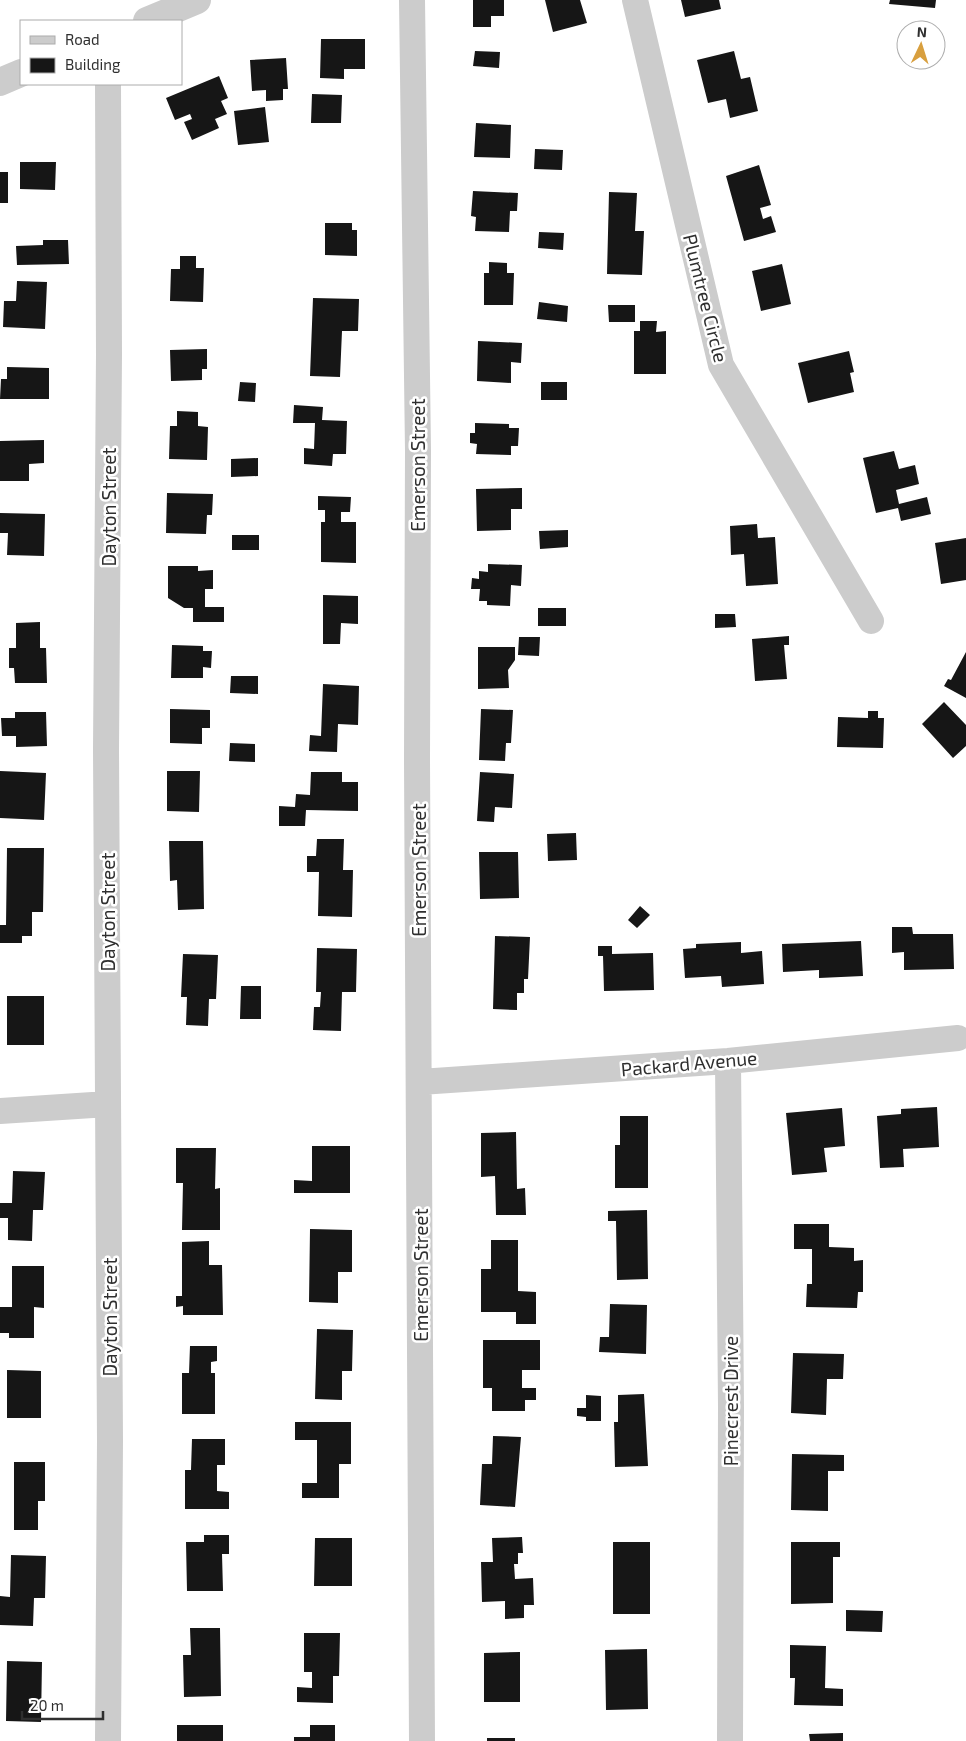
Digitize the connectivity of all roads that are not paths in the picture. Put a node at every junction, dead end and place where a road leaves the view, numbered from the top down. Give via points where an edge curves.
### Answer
1 (197, 0) edge
2 (412, 0) edge
3 (635, 0) edge
4 (149, 20) edge
5 (20, 73) edge
6 (0, 82) edge
7 (108, 85) edge
8 (871, 621) dead end
9 (958, 1038) dead end
10 (728, 1061) junction
11 (420, 1082) junction
12 (108, 1104) junction
13 (0, 1112) edge
14 (108, 1741) edge
15 (422, 1741) edge
16 (730, 1741) edge

1 - 4 street
2 - 11 street, Emerson Street via 418,451
3 - 8 street, Plumtree Circle via 721,365
5 - 6 street
7 - 12 street, Dayton Street
9 - 10 street, Packard Avenue
10 - 11 street, Packard Avenue
10 - 16 street, Pinecrest Drive
11 - 15 street, Emerson Street
12 - 13 street
12 - 14 street, Dayton Street

